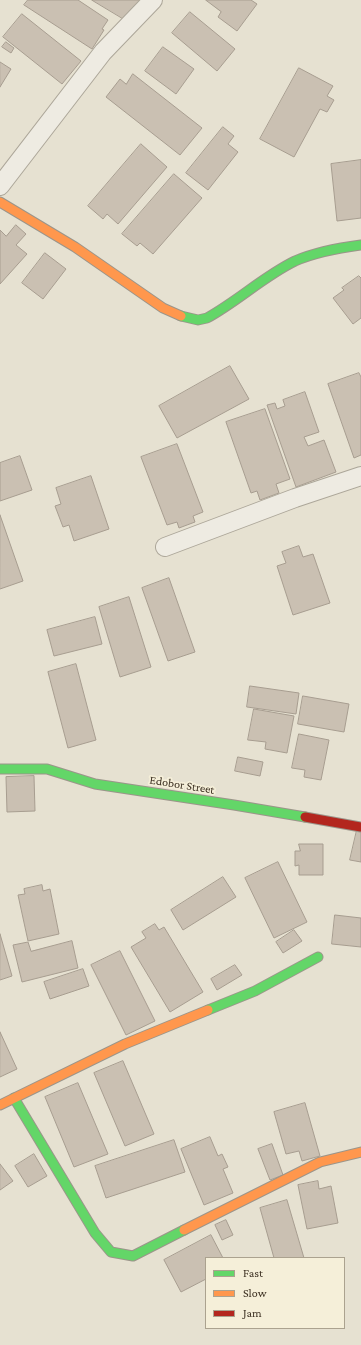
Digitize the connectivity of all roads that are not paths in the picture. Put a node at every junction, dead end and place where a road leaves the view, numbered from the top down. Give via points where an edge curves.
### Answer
1 (153, 0) edge
2 (0, 186) edge
3 (0, 202) edge
4 (361, 245) edge
5 (361, 476) edge
6 (164, 547) dead end
7 (0, 768) edge
8 (361, 827) edge
9 (318, 957) dead end
10 (14, 1098) junction
11 (0, 1105) edge
12 (361, 1152) edge

1 - 2 street via 103,52
3 - 4 street via 75,246 162,308 198,320 216,313 286,266 321,252
5 - 6 street
7 - 8 street, Edobor Street via 47,769 95,784
9 - 10 street via 255,991 124,1044
10 - 11 street
10 - 12 street via 95,1233 112,1252 133,1256 320,1162

